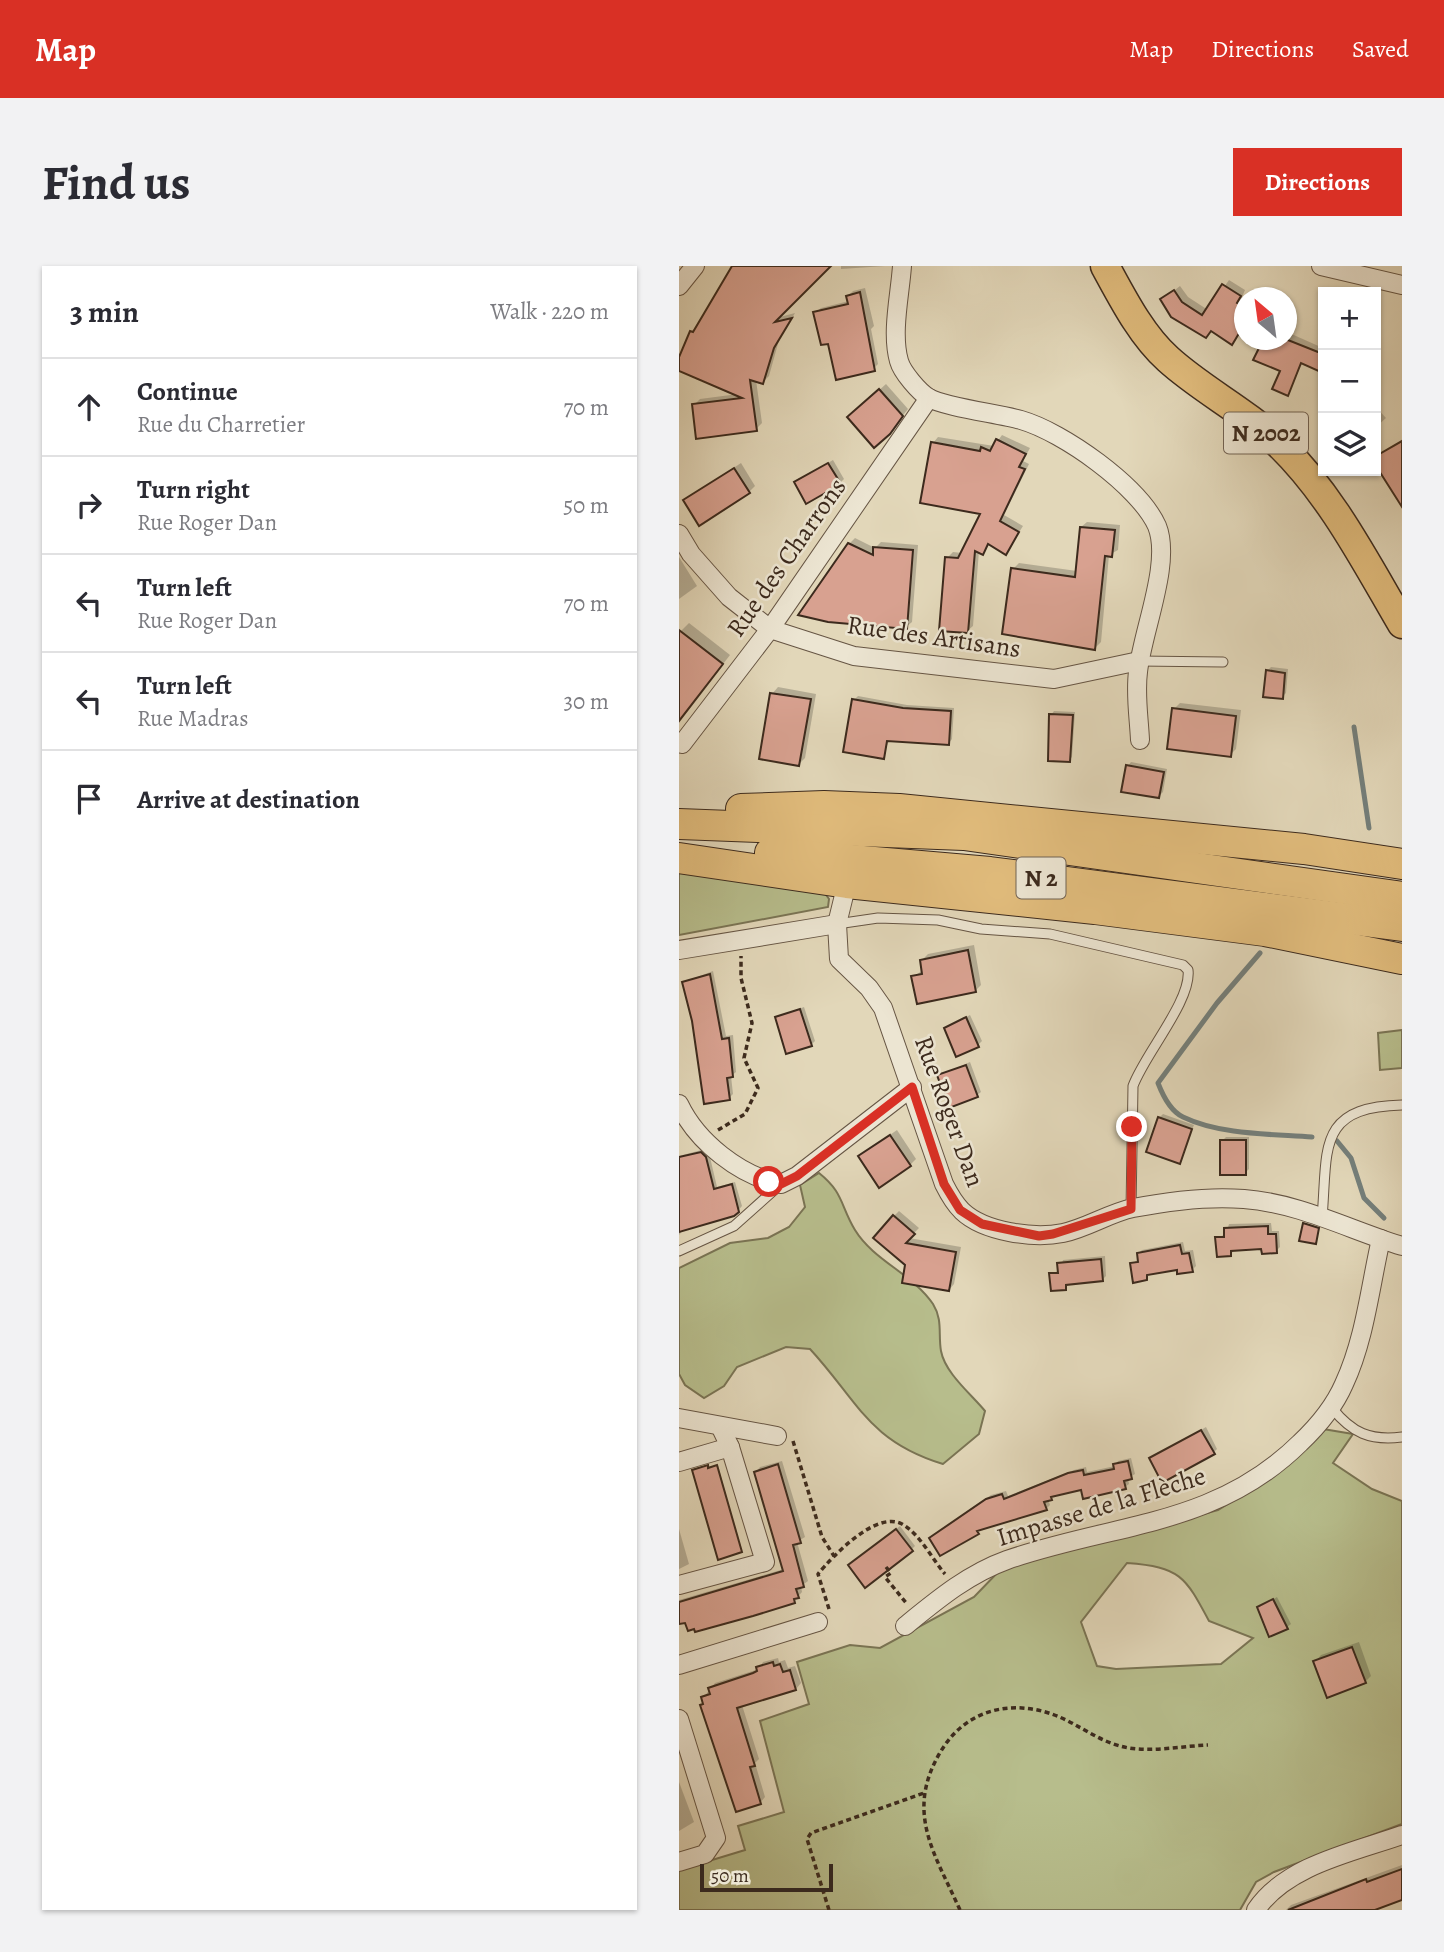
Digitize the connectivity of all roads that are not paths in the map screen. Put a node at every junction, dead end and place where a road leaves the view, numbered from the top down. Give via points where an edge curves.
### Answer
1 (695, 266) edge
2 (902, 266) edge
3 (1105, 266) edge
4 (1321, 266) edge
5 (1402, 283) edge
6 (679, 286) edge
7 (929, 398) junction
8 (679, 534) edge
9 (1402, 624) edge
10 (770, 629) junction
11 (1139, 660) junction
12 (1223, 662) dead end
13 (1140, 740) dead end
14 (682, 744) dead end
15 (679, 813) edge
16 (679, 824) edge
17 (679, 845) edge
18 (679, 858) edge
19 (1402, 864) edge
20 (847, 883) junction
21 (1402, 897) edge
22 (837, 924) junction
23 (1402, 926) edge
24 (679, 950) edge
25 (1402, 959) edge
26 (912, 1087) junction
27 (679, 1104) edge
28 (1402, 1105) edge
29 (781, 1184) junction
30 (1131, 1209) junction
31 (1322, 1218) junction
32 (1381, 1240) junction
33 (1402, 1246) edge
34 (679, 1251) edge
35 (1332, 1408) junction
36 (679, 1418) edge
37 (720, 1426) junction
38 (777, 1436) road end
39 (1402, 1437) edge
40 (730, 1447) junction
41 (679, 1462) edge
42 (679, 1585) edge
43 (911, 1621) road end
44 (818, 1622) road end
45 (679, 1665) edge
46 (679, 1719) edge
47 (1402, 1835) edge
48 (679, 1862) edge
49 (1257, 1910) edge

1 - 6 street
2 - 7 street via 899,363
3 - 9 main road, N 2002 via 1126,305 1166,358 1277,442 1308,475 1352,538
4 - 5 street
7 - 10 street, Rue des Charrons
7 - 11 street via 1025,421 1065,441 1102,467 1149,512 1161,547
8 - 10 street, Rue des Artisans via 729,597
10 - 11 street, Rue des Artisans via 854,656 1055,679
10 - 14 street, Rue des Charrons
11 - 12 lane
11 - 13 street
15 - 19 highway via 824,806 899,809 1304,849
16 - 21 highway, N 2 via 964,835
17 - 23 highway, N 2 via 991,872
18 - 20 highway
20 - 22 street, Rue Roger Dan
20 - 25 highway via 1265,931
22 - 24 street
22 - 26 street, Rue Roger Dan via 839,959 883,1008
22 - 30 lane via 916,917 981,929 1050,934 1183,965 1188,982 1133,1086
26 - 29 street
26 - 30 street, Rue Roger Dan via 944,1184 960,1210 982,1224 1039,1236
27 - 29 street via 703,1138 747,1173
28 - 31 lane via 1355,1111 1341,1120 1329,1144
29 - 34 lane via 734,1226
30 - 31 street, Rue Roger Dan via 1187,1200 1237,1199 1289,1207
31 - 32 street, Rue Roger Dan
32 - 33 street, Rue Roger Dan
32 - 35 street, Impasse de la Flèche via 1357,1351
35 - 39 lane via 1346,1426 1366,1437
35 - 43 street, Impasse de la Flèche via 1291,1452 1255,1481 1197,1510 1007,1560 955,1586
36 - 37 street
37 - 38 street
37 - 40 street
40 - 41 street
40 - 42 street via 765,1562
44 - 45 street
46 - 48 street via 716,1838 705,1854
47 - 49 street via 1290,1878

